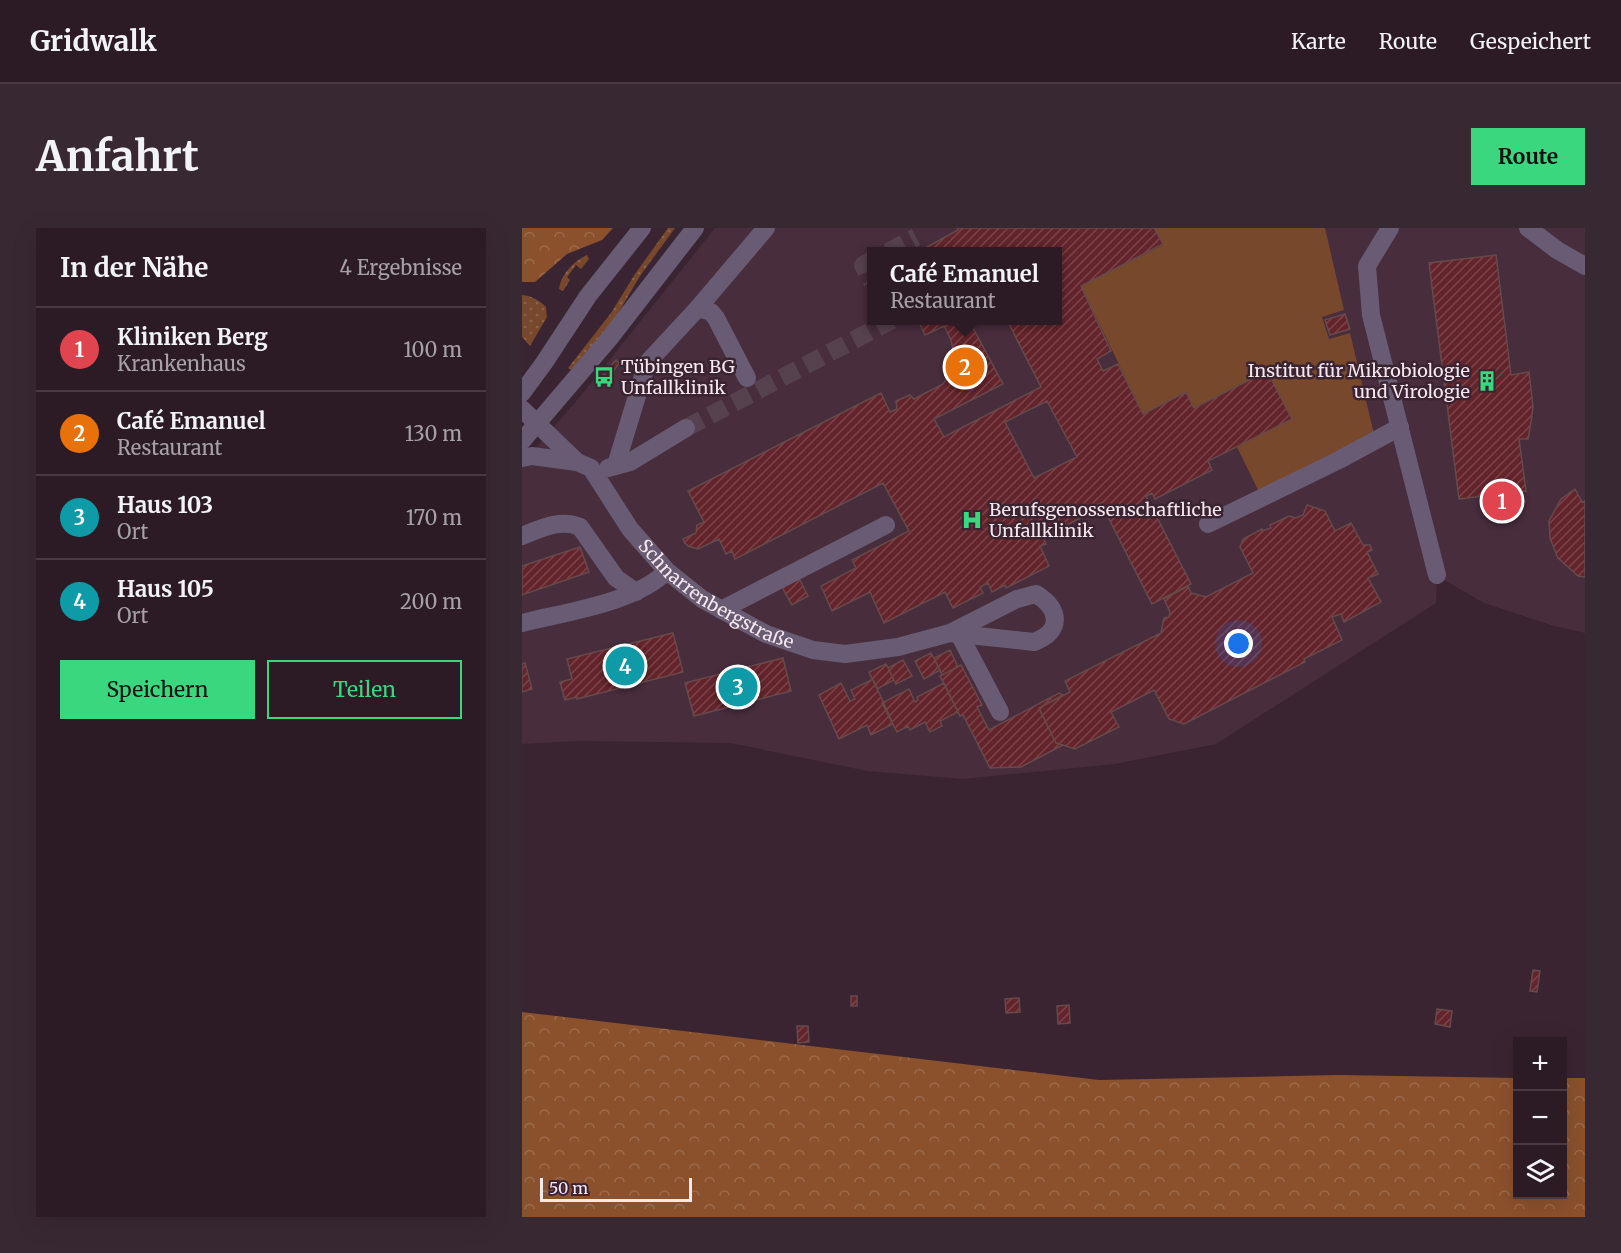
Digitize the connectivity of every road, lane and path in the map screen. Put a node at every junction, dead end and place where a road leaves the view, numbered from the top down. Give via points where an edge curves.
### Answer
1 (642, 228) edge
2 (695, 228) edge
3 (766, 228) edge
4 (1390, 228) edge
5 (1528, 228) edge
6 (1585, 266) edge
7 (698, 308) junction
8 (747, 378) dead end
9 (522, 393) edge
10 (522, 409) edge
11 (538, 424) junction
12 (686, 428) tunnel mouth
13 (1400, 428) junction
14 (522, 441) edge
15 (522, 458) edge
16 (584, 465) junction
17 (615, 465) junction
18 (1208, 524) dead end
19 (886, 525) dead end
20 (522, 536) edge
21 (667, 571) junction
22 (1437, 575) dead end
23 (636, 592) junction
24 (721, 610) junction
25 (522, 623) edge
26 (955, 634) junction
27 (1000, 712) dead end

1 - 9 street via 588,296
2 - 11 street
3 - 7 street
4 - 13 street via 1367,266 1371,315
5 - 6 street
7 - 8 street via 716,318
7 - 17 street via 647,363
10 - 11 street, Schnarrenbergstraße
11 - 14 street
11 - 16 street, Schnarrenbergstraße
12 - 17 street via 630,462
13 - 18 street
13 - 22 street
15 - 16 street via 532,456
16 - 17 street via 605,469
16 - 21 street, Schnarrenbergstraße via 630,529
19 - 24 street
20 - 23 street via 559,523 574,524 616,578
21 - 23 street
21 - 24 street, Schnarrenbergstraße
23 - 25 street
24 - 26 street, Schnarrenbergstraße via 766,634 813,650 845,654
26 - 26 street, Schnarrenbergstraße via 1034,642 1053,630 1055,621 1050,604 1036,594 1027,595
26 - 27 street

